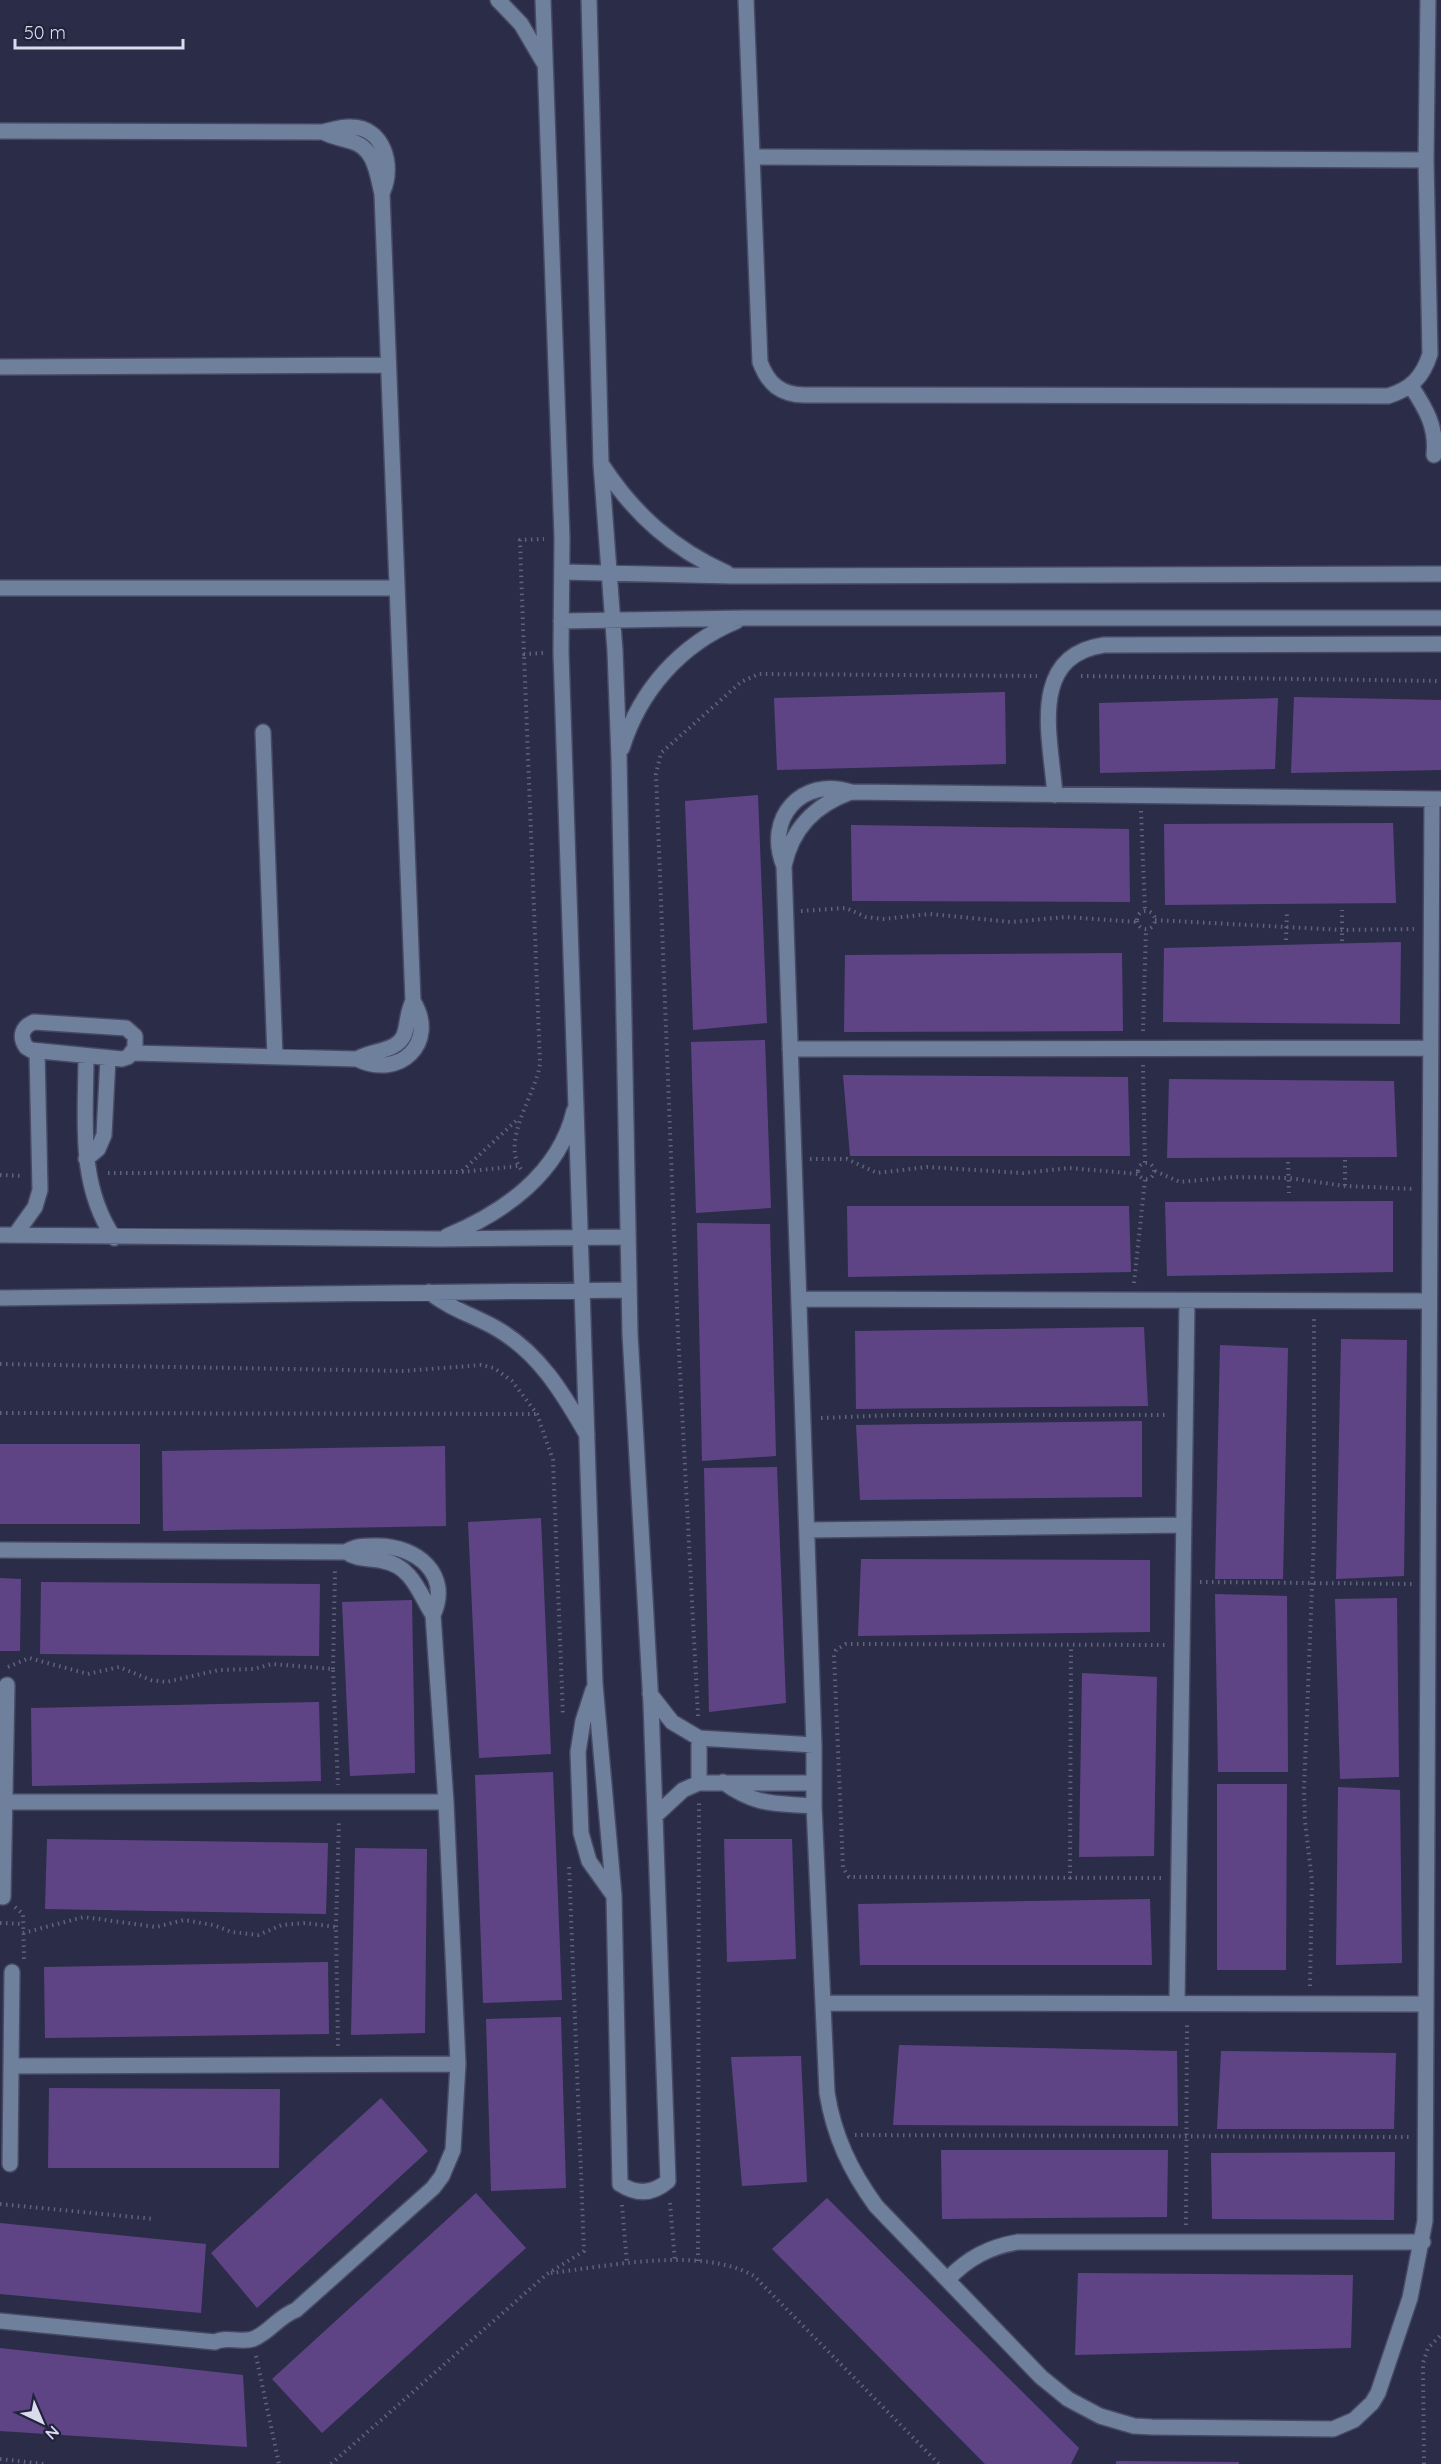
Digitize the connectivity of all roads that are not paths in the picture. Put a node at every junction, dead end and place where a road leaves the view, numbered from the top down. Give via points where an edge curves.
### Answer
1 (498, 0) edge
2 (543, 0) edge
3 (589, 0) edge
4 (746, 0) edge
5 (1428, 0) edge
6 (546, 66) junction
7 (0, 131) edge
8 (753, 157) junction
9 (1426, 160) junction
10 (388, 365) junction
11 (0, 367) edge
12 (1411, 386) junction
13 (1434, 455) dead end
14 (601, 464) junction
15 (562, 572) junction
16 (609, 573) junction
17 (1441, 574) edge
18 (732, 576) junction
19 (0, 588) edge
20 (397, 588) junction
21 (745, 618) junction
22 (1441, 618) edge
23 (561, 621) junction
24 (613, 621) junction
25 (1441, 644) edge
26 (263, 732) dead end
27 (619, 757) junction
28 (1055, 795) junction
29 (1436, 799) edge
30 (1429, 1048) junction
31 (790, 1050) junction
32 (37, 1051) junction
33 (133, 1053) junction
34 (86, 1056) junction
35 (275, 1057) junction
36 (108, 1058) junction
37 (577, 1096) junction
38 (86, 1166) junction
39 (8, 1235) edge
40 (628, 1237) junction
41 (114, 1238) junction
42 (582, 1238) junction
43 (439, 1239) junction
44 (583, 1290) junction
45 (629, 1290) junction
46 (429, 1292) junction
47 (0, 1298) edge
48 (799, 1299) junction
49 (1187, 1300) junction
50 (1429, 1301) junction
51 (588, 1438) junction
52 (1184, 1525) junction
53 (807, 1530) junction
54 (0, 1550) edge
55 (7, 1684) dead end
56 (595, 1684) junction
57 (649, 1693) junction
58 (699, 1738) junction
59 (814, 1745) junction
60 (723, 1782) junction
61 (699, 1783) junction
62 (814, 1783) junction
63 (5, 1802) junction
64 (446, 1802) junction
65 (813, 1806) junction
66 (655, 1816) junction
67 (614, 1896) junction
68 (3, 1897) road end
69 (12, 1972) road end
70 (823, 2003) junction
71 (1182, 2003) junction
72 (1426, 2004) junction
73 (458, 2064) junction
74 (11, 2066) junction
75 (10, 2164) dead end
76 (1423, 2242) junction
77 (948, 2279) junction
78 (296, 2310) junction
79 (0, 2321) edge
80 (215, 2342) junction

1 - 6 street via 521,24
2 - 6 street
3 - 14 street
4 - 8 street
5 - 9 street
6 - 15 street
7 - 10 street via 323,132 366,150 382,194
8 - 9 street
8 - 12 street via 760,363 772,384 787,393 1388,396
9 - 12 street via 1430,354 1423,372
10 - 11 street
10 - 20 street
12 - 13 street via 1431,420
14 - 16 street
14 - 18 street via 617,489 657,531 705,564
15 - 16 street
15 - 23 street
16 - 18 street
16 - 24 street
17 - 18 street
19 - 20 street
20 - 35 street via 412,1001 402,1039 390,1048 357,1059
21 - 22 street
21 - 24 street
21 - 27 street via 703,639 667,669 637,710
23 - 24 street
23 - 37 street
24 - 27 street
25 - 28 street via 1104,645 1081,650 1062,665 1050,690
26 - 35 street
27 - 40 street
28 - 29 street
28 - 31 street via 851,792 824,805 801,825 783,866
29 - 30 street
30 - 31 street
30 - 50 street
31 - 48 street
32 - 33 street via 22,1041 24,1029 34,1022 126,1028 136,1042
32 - 34 street
32 - 39 street via 41,1177 35,1207
33 - 35 street
33 - 36 street via 122,1059
34 - 36 street
34 - 38 street
36 - 38 street via 104,1135
37 - 42 street
37 - 43 street via 566,1134 533,1183 489,1216
38 - 41 street via 97,1209
39 - 41 street
40 - 42 street
40 - 45 street
41 - 43 street
42 - 43 street
42 - 44 street
44 - 45 street
44 - 46 street
44 - 51 street
45 - 57 street
46 - 47 street
46 - 51 street via 455,1310 502,1332 529,1353 555,1381
48 - 49 street
48 - 53 street
49 - 50 street
49 - 52 street
50 - 72 street
51 - 56 street
52 - 53 street
52 - 71 street via 1179,1878
53 - 59 street
54 - 64 street via 341,1552 385,1561 403,1570 417,1584 433,1615
55 - 63 street
56 - 67 street
56 - 67 street via 578,1752 581,1833 589,1861
57 - 58 street via 672,1722
57 - 66 street
58 - 59 street
58 - 61 street
59 - 62 street
60 - 61 street
60 - 62 street
60 - 65 street via 742,1796 758,1801
61 - 66 street via 683,1790
62 - 65 street
63 - 64 street
63 - 68 street
64 - 73 street
65 - 70 street
66 - 67 street via 668,2181 645,2193 620,2184
69 - 74 street
70 - 71 street
70 - 77 street via 827,2092 836,2136 876,2206
71 - 72 street
72 - 76 street
73 - 74 street
73 - 78 street via 456,2136 442,2176
74 - 75 street
76 - 77 street via 1018,2242 972,2257
76 - 77 street via 1410,2298 1378,2393 1354,2420 1322,2431 1134,2426 1100,2416 1068,2399 1041,2377
78 - 80 street via 252,2339
78 - 80 street via 285,2327 254,2348 224,2349
79 - 80 street

